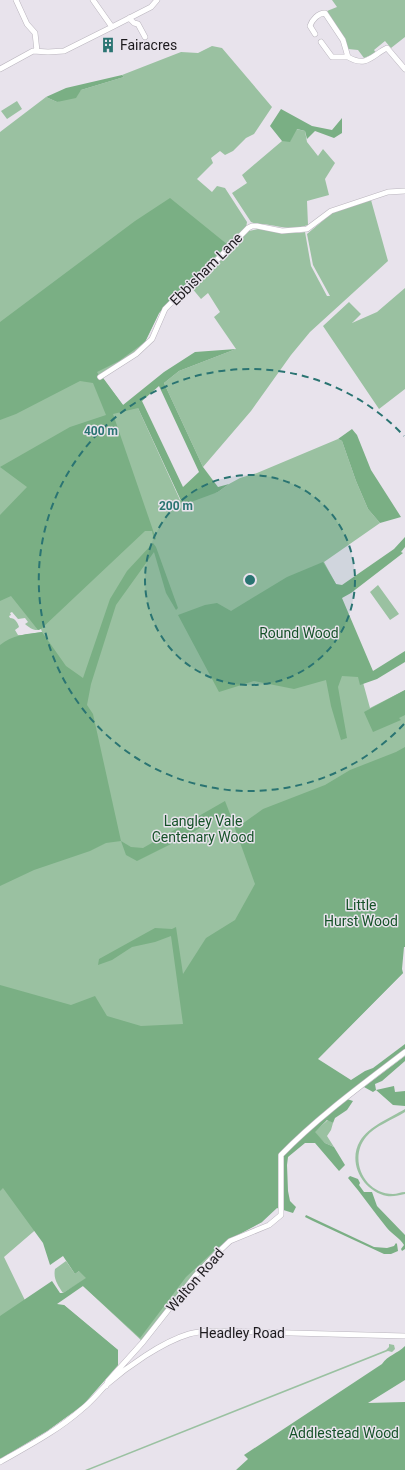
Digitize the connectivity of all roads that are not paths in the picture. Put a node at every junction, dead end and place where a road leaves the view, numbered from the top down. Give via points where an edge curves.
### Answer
1 (16, 0) edge
2 (93, 0) edge
3 (156, 0) edge
4 (129, 18) junction
5 (112, 27) junction
6 (315, 34) dead end
7 (145, 38) dead end
8 (321, 42) dead end
9 (37, 51) junction
10 (348, 57) junction
11 (0, 69) edge
12 (405, 69) edge
13 (405, 191) edge
14 (100, 377) dead end
15 (405, 1052) edge
16 (405, 1336) edge
17 (106, 1386) junction
18 (0, 1462) edge

1 - 9 street via 27,24 35,33
2 - 5 street
3 - 4 street via 151,7
4 - 5 street
4 - 7 street via 138,24
5 - 9 street via 64,52
6 - 10 street via 310,24 314,18 325,13 341,36
8 - 10 street via 332,57
9 - 11 street
10 - 12 street via 358,61 368,60 388,48
13 - 14 street, Ebbisham Lane via 388,192 331,211 307,229 282,231 257,226 248,228 165,310 152,339 136,354
15 - 17 street, Walton Road via 345,1097 281,1155 281,1214 269,1225 230,1241 212,1258
16 - 17 street, Headley Road via 204,1331 190,1333 135,1363
17 - 18 street, Headley Road via 83,1409 51,1433

